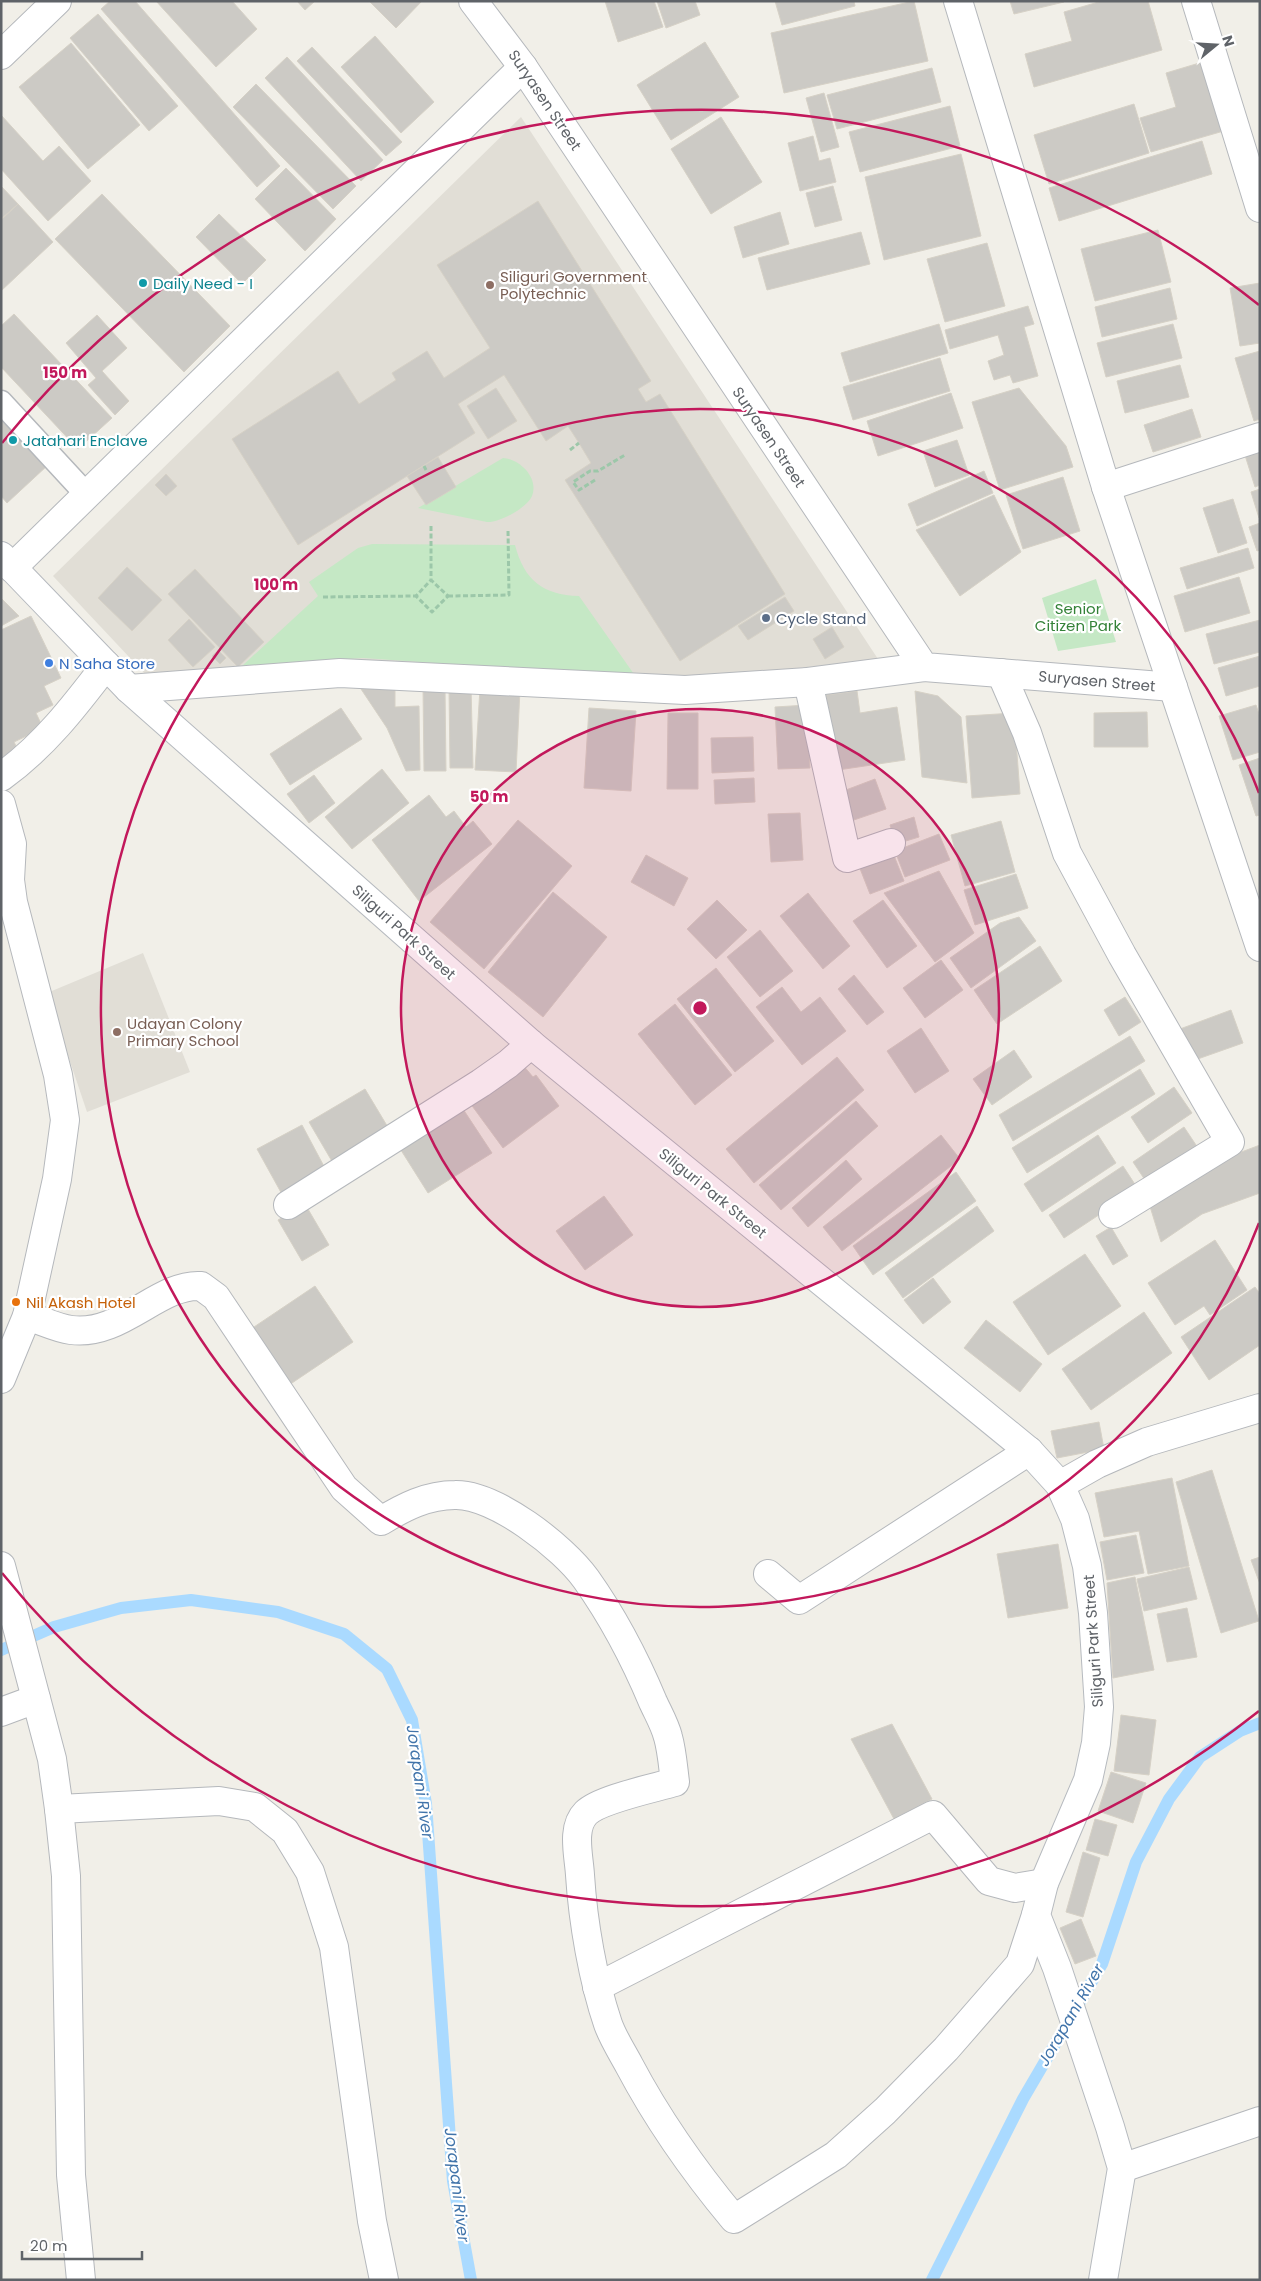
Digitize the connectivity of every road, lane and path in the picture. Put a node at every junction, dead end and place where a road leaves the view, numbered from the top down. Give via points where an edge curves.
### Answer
1 (57, 1) edge
2 (958, 1) edge
3 (1196, 1) edge
4 (481, 4) edge
5 (1, 55) edge
6 (523, 67) junction
7 (1260, 208) edge
8 (1, 402) edge
9 (1260, 436) edge
10 (579, 443) dead end
11 (570, 450) dead end
12 (625, 455) dead end
13 (424, 466) dead end
14 (426, 470) dead end
15 (595, 480) dead end
16 (1106, 486) junction
17 (87, 495) junction
18 (431, 526) dead end
19 (508, 530) dead end
20 (7, 562) edge
21 (431, 580) junction
22 (416, 596) junction
23 (448, 596) junction
24 (323, 597) dead end
25 (106, 665) junction
26 (924, 667) junction
27 (1001, 673) junction
28 (808, 682) junction
29 (1173, 687) junction
30 (129, 689) junction
31 (1, 778) edge
32 (1, 804) edge
33 (891, 843) dead end
34 (1260, 947) edge
35 (530, 1044) junction
36 (288, 1205) dead end
37 (1113, 1214) dead end
38 (27, 1316) junction
39 (1, 1379) edge
40 (1260, 1408) edge
41 (1029, 1450) junction
42 (1060, 1485) junction
43 (768, 1574) dead end
44 (5, 1587) edge
45 (35, 1693) junction
46 (1, 1712) edge
47 (59, 1809) junction
48 (1044, 1883) junction
49 (1036, 1915) junction
50 (597, 1987) junction
51 (1260, 2121) edge
52 (1122, 2168) junction
53 (81, 2280) edge
54 (384, 2280) edge
55 (1103, 2280) edge

1 - 5 street
2 - 16 street
3 - 7 street
4 - 6 street, Suryasen Street
6 - 17 street
6 - 26 street, Suryasen Street
8 - 17 lane
9 - 16 street
10 - 11 path
12 - 15 path via 573,482 578,490
13 - 14 path
16 - 29 street
17 - 20 street
18 - 21 path
19 - 23 path via 509,595
20 - 25 street, Siliguri Park Street
21 - 22 path
21 - 23 path
22 - 23 path via 432,612
22 - 24 path
25 - 30 street, Siliguri Park Street
25 - 31 street via 42,744
26 - 27 street, Suryasen Street
26 - 28 street
27 - 29 street, Suryasen Street
27 - 37 street via 1067,853 1117,947 1230,1142
28 - 30 street via 685,690 340,673
28 - 33 street via 847,858
29 - 34 street
30 - 35 street, Siliguri Park Street
32 - 38 street via 12,844 10,880 13,902 58,1074 66,1120 57,1179
35 - 36 street via 481,1083
35 - 41 street, Siliguri Park Street
38 - 39 street
38 - 50 street via 71,1330 94,1329 115,1323 182,1287 201,1286 216,1298 344,1488 381,1521 409,1505 434,1497 456,1494 484,1500 520,1519 585,1577 641,1674 668,1736 675,1782 605,1802 586,1813 579,1823 581,1888
40 - 42 street via 1147,1442
41 - 42 street, Siliguri Park Street
41 - 43 street via 799,1600
42 - 48 street, Siliguri Park Street via 1075,1519 1087,1566 1099,1707 1088,1780
44 - 45 street
45 - 46 street
45 - 47 street via 52,1759
47 - 53 street via 66,1876 71,2175
47 - 54 street via 219,1801 255,1806 285,1830 310,1872 334,1947 372,2221
48 - 49 street, Siliguri Park Street
48 - 50 street via 1015,1888 989,1881 933,1815
49 - 50 street, Siliguri Park Street via 1020,1964 946,2049 892,2104 836,2155 734,2218 700,2178 640,2086 609,2027
49 - 52 street
51 - 52 street
52 - 55 street

